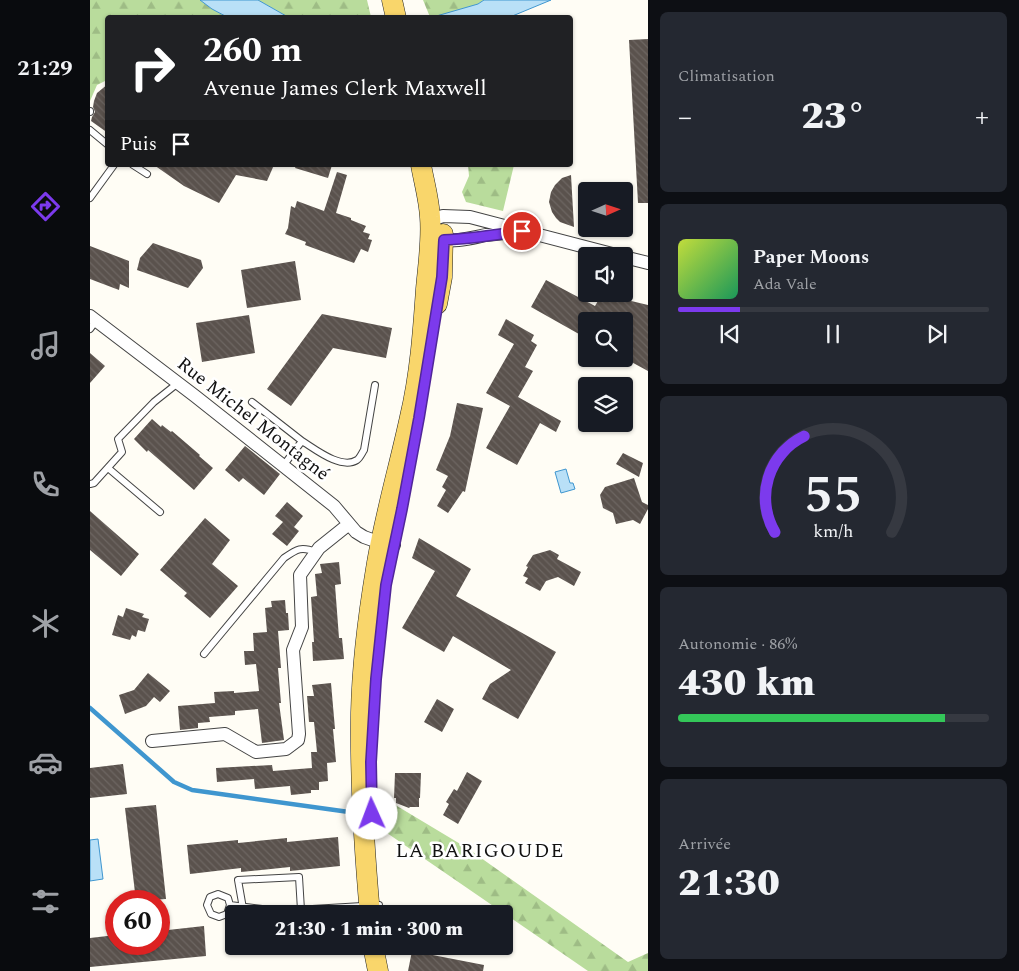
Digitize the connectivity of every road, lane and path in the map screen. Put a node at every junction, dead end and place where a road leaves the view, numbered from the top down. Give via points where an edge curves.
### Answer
1 (378, 0) edge
2 (392, 0) edge
3 (381, 15) edge
4 (395, 15) edge
5 (90, 130) edge
6 (105, 142) edge
7 (113, 167) edge
8 (136, 167) edge
9 (421, 167) edge
10 (435, 167) edge
11 (147, 174) dead end
12 (90, 198) edge
13 (437, 228) junction
14 (522, 231) junction
15 (584, 247) edge
16 (633, 260) edge
17 (648, 263) edge
18 (92, 322) edge
19 (178, 383) junction
20 (375, 385) dead end
21 (252, 402) dead end
22 (302, 440) junction
23 (282, 466) junction
24 (108, 468) junction
25 (90, 484) edge
26 (160, 512) dead end
27 (349, 524) junction
28 (387, 544) junction
29 (316, 552) junction
30 (204, 654) dead end
31 (152, 741) dead end
32 (242, 905) edge
33 (301, 905) edge
34 (375, 905) edge
35 (375, 955) edge
36 (384, 955) edge
37 (378, 971) edge
38 (385, 971) edge

1 - 3 main road
2 - 4 main road
5 - 6 lane
7 - 12 lane
8 - 11 lane
9 - 13 main road
10 - 13 main road via 440,188
13 - 14 street via 469,238
13 - 14 street via 470,217
13 - 28 main road via 442,277 402,509
14 - 15 street
16 - 17 street
18 - 19 street, Rue Michel Montagné
19 - 23 street, Rue Michel Montagné
19 - 24 lane via 118,439 122,452
20 - 22 lane via 364,450 358,459 348,463 326,458
21 - 22 lane
22 - 23 lane
23 - 27 street, Rue Michel Montagné via 334,506
24 - 25 lane
24 - 26 lane
27 - 28 street, Rue Michel Montagné via 364,537
27 - 29 street
28 - 34 main road via 371,762
29 - 30 lane via 297,548 284,558
29 - 31 street via 300,575 302,627 293,650 298,740 286,749 256,752 225,734
32 - 33 lane via 238,880 299,877
35 - 37 main road
36 - 38 main road

